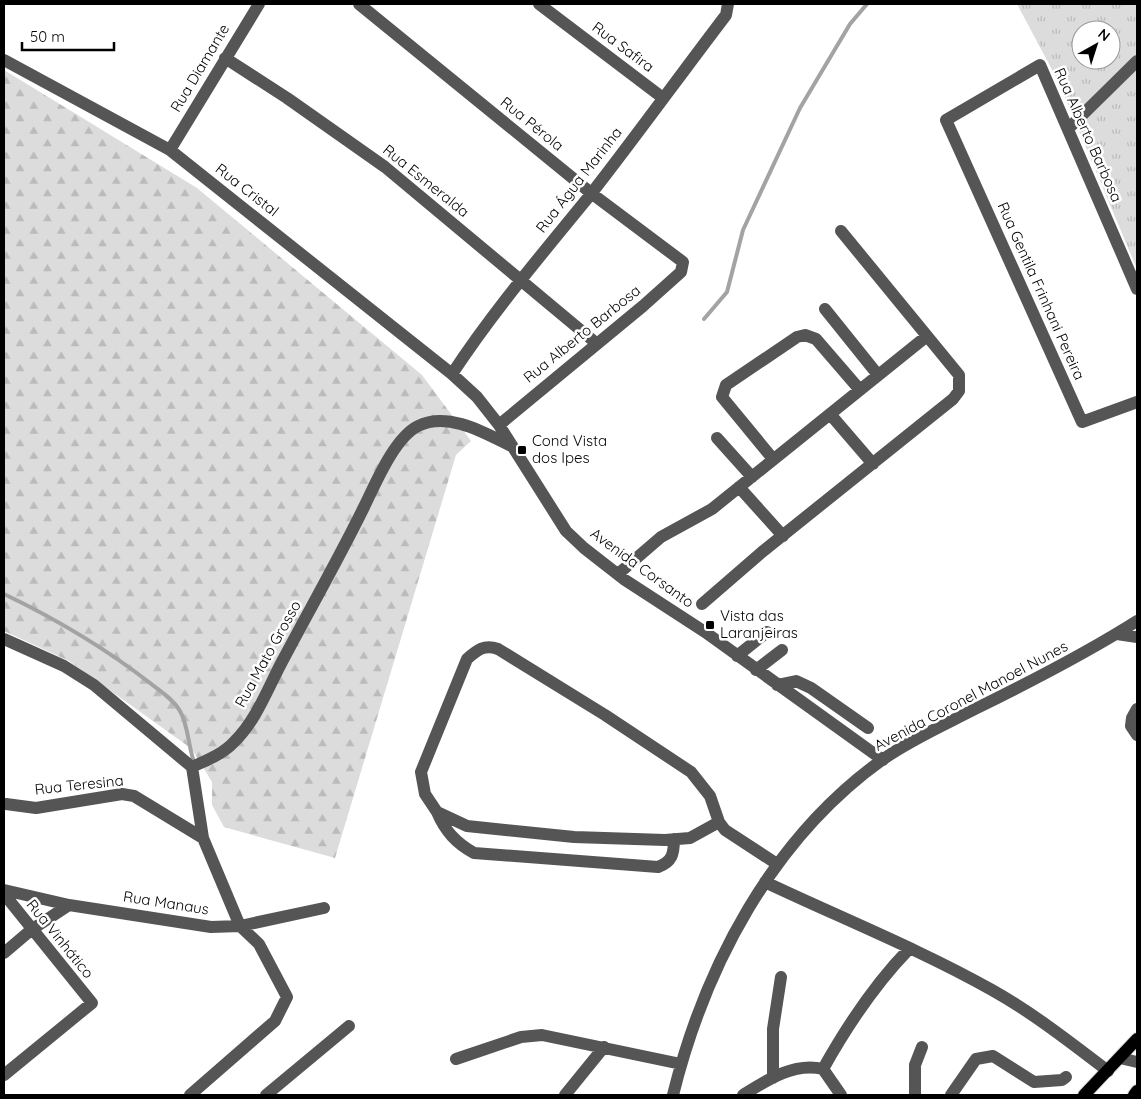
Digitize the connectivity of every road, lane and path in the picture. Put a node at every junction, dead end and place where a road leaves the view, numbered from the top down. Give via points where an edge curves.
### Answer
1 (259, 4) edge
2 (359, 4) edge
3 (539, 4) edge
4 (726, 5) edge
5 (225, 58) junction
6 (4, 60) edge
7 (1137, 61) edge
8 (664, 98) junction
9 (946, 120) joint
10 (1068, 129) junction
11 (170, 150) junction
12 (592, 193) junction
13 (841, 231) dead end
14 (683, 267) joint
15 (520, 280) junction
16 (1137, 289) edge
17 (825, 308) dead end
18 (927, 336) junction
19 (596, 343) junction
20 (452, 374) junction
21 (878, 375) junction
22 (860, 390) junction
23 (1137, 402) edge
24 (830, 414) junction
25 (499, 424) junction
26 (717, 438) dead end
27 (512, 446) junction
28 (773, 459) junction
29 (873, 464) junction
30 (752, 477) junction
31 (738, 487) junction
32 (783, 536) junction
33 (618, 574) junction
34 (702, 604) dead end
35 (1137, 622) edge
36 (767, 632) dead end
37 (1117, 634) junction
38 (1137, 637) edge
39 (4, 639) edge
40 (782, 650) dead end
41 (737, 656) junction
42 (756, 670) junction
43 (778, 685) junction
44 (1137, 709) edge
45 (868, 728) dead end
46 (1137, 735) edge
47 (883, 760) junction
48 (192, 767) junction
49 (6, 804) dead end
50 (437, 812) junction
51 (719, 822) junction
52 (203, 838) junction
53 (674, 839) junction
54 (777, 864) junction
55 (765, 882) junction
56 (4, 890) edge
57 (4, 894) edge
58 (69, 905) junction
59 (324, 908) dead end
60 (240, 926) junction
61 (31, 930) junction
62 (909, 949) junction
63 (4, 953) edge
64 (781, 977) dead end
65 (349, 1026) dead end
66 (1137, 1039) edge
67 (604, 1047) junction
68 (922, 1047) dead end
69 (1120, 1058) junction
70 (456, 1059) dead end
71 (1137, 1062) edge
72 (681, 1064) junction
73 (823, 1068) junction
74 (1108, 1071) junction
75 (4, 1075) edge
76 (1066, 1077) dead end
77 (773, 1078) junction
78 (1137, 1091) edge
79 (190, 1095) edge
80 (266, 1095) edge
81 (565, 1095) edge
82 (673, 1095) edge
83 (743, 1095) edge
84 (841, 1095) edge
85 (915, 1095) edge
86 (951, 1095) edge
87 (1084, 1095) edge
88 (1134, 1095) edge

1 - 5 street, Rua Diamante
2 - 12 street, Rua Pérola
3 - 8 street, Rua Safira
4 - 8 street, Rua Água Marinha
5 - 11 street, Rua Diamante
5 - 15 street, Rua Esmeralda via 385,167
6 - 11 street, Rua Cristal
7 - 10 street
8 - 12 street, Rua Água Marinha
9 - 10 street, Rua Alberto Barbosa via 1040,65
9 - 23 street, Rua Gentila Frinhani Pereira via 1082,422
10 - 16 street, Rua Alberto Barbosa
11 - 20 street, Rua Cristal
12 - 14 street, Rua Pérola via 679,258
12 - 15 street, Rua Água Marinha
13 - 18 street
14 - 19 street, Rua Alberto Barbosa via 643,306
15 - 19 street, Rua Esmeralda
15 - 20 street, Rua Água Marinha
17 - 21 street
18 - 21 street
18 - 29 street via 959,375 959,391 954,399
19 - 25 street, Rua Alberto Barbosa
20 - 25 street, Avenida Corsanto
21 - 22 street
22 - 24 street
22 - 28 street via 816,339 805,335 797,337 726,385 722,397
24 - 28 street
24 - 29 street
25 - 27 street, Avenida Corsanto
26 - 30 street
27 - 33 street, Avenida Corsanto via 566,530
27 - 48 street, Rua Mato Grosso via 467,426 439,422 418,426 402,440 256,710 235,742 220,754
28 - 30 street
29 - 32 street
30 - 31 street
31 - 32 street
31 - 33 street via 712,509 661,537
32 - 34 street
33 - 41 street, Avenida Corsanto
35 - 37 street, Avenida Coronel Manoel Nunes
36 - 41 street
37 - 38 street
37 - 47 street, Avenida Coronel Manoel Nunes
39 - 48 street via 64,666 94,685
40 - 42 street
41 - 42 street, Avenida Corsanto
42 - 43 street, Avenida Corsanto
43 - 45 street via 796,681 811,688
43 - 47 street, Avenida Corsanto
44 - 46 street via 1131,726
47 - 54 street, Avenida Coronel Manoel Nunes via 824,808
48 - 52 street
49 - 52 street, Rua Teresina via 36,808 122,794 134,796
50 - 51 street via 425,794 421,772 467,659 478,649 490,646 605,714 691,772 710,796
50 - 53 street via 467,826 574,837
50 - 53 street via 458,844 474,853 658,867 668,863 674,852
51 - 53 street via 690,838
51 - 54 street via 736,840
52 - 60 street
54 - 55 street, Avenida Coronel Manoel Nunes
55 - 62 street
55 - 72 street, Avenida Coronel Manoel Nunes via 734,934 700,1004
56 - 58 street, Rua Manaus
57 - 61 street, Rua Vinhático
58 - 60 street, Rua Manaus via 211,927
58 - 61 street
59 - 60 street, Rua Manaus
60 - 79 street via 259,944 287,997 274,1020
61 - 63 street
61 - 75 street, Rua Vinhático via 92,1004
62 - 73 street via 888,971 842,1034
62 - 74 street via 994,991 1050,1026
64 - 77 street via 773,1028
65 - 80 street
66 - 69 main road
67 - 70 street via 532,1034
67 - 72 street
67 - 81 street
68 - 85 street via 914,1064
69 - 71 street
69 - 74 main road
72 - 82 street, Avenida Coronel Manoel Nunes
73 - 77 street via 809,1065
73 - 84 street
74 - 87 main road
76 - 86 street via 1034,1082 993,1056 976,1059
77 - 83 street
78 - 88 main road

